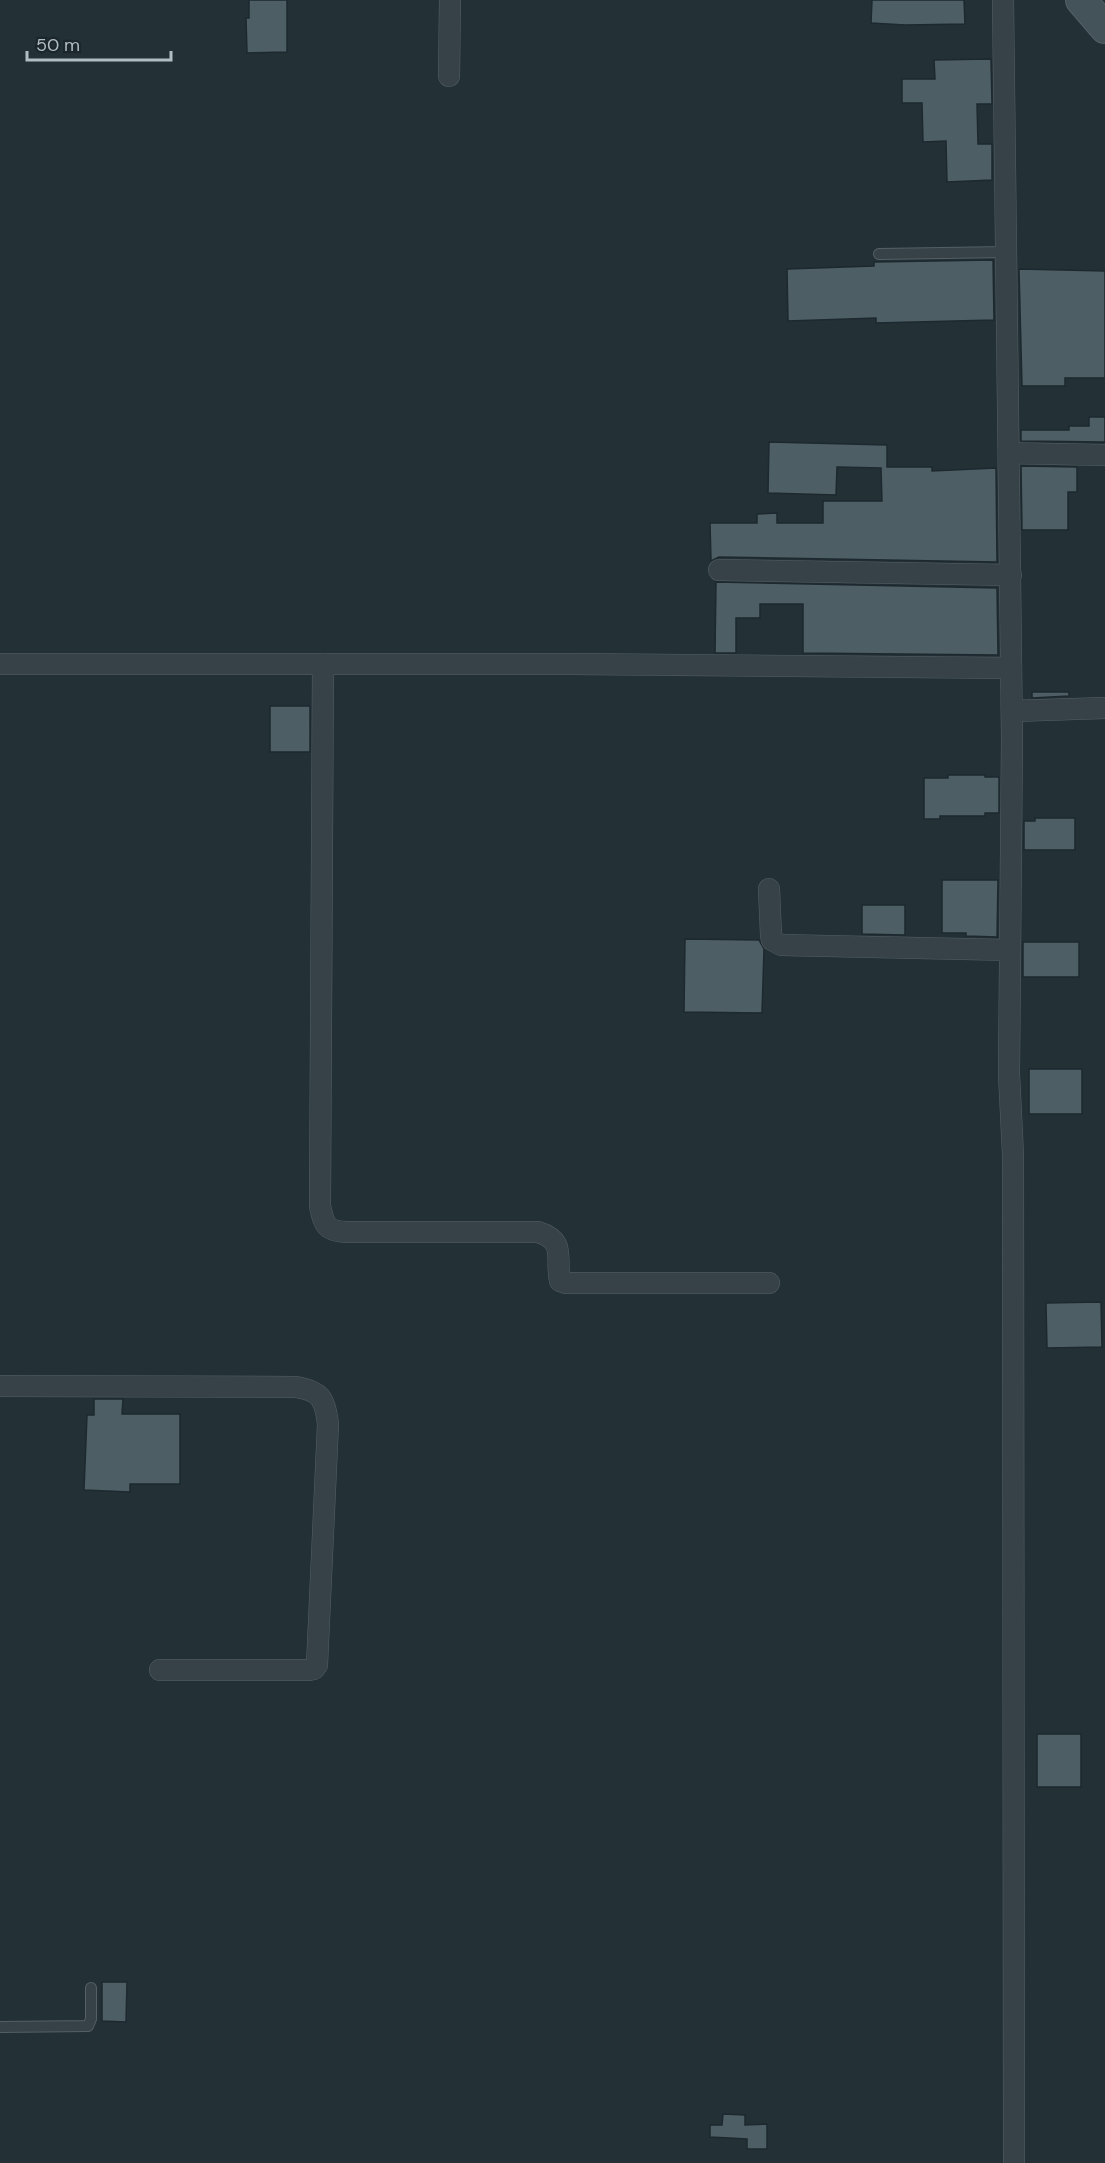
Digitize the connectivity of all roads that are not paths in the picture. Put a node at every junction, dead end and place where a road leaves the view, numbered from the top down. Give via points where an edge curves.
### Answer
1 (450, 0) edge
2 (1003, 0) edge
3 (1081, 0) edge
4 (1105, 28) edge
5 (449, 76) dead end
6 (1007, 252) junction
7 (879, 254) dead end
8 (1010, 453) junction
9 (1105, 455) edge
10 (719, 570) dead end
11 (1011, 575) junction
12 (0, 664) edge
13 (323, 664) junction
14 (1011, 668) junction
15 (1105, 708) edge
16 (1012, 711) junction
17 (769, 889) dead end
18 (1010, 950) junction
19 (769, 1283) dead end
20 (0, 1386) edge
21 (160, 1670) dead end
22 (91, 1988) dead end
23 (0, 2027) edge
24 (1014, 2163) edge

1 - 5 street
2 - 6 street
3 - 4 main road
6 - 7 lane
6 - 8 street
8 - 9 street
8 - 11 street
10 - 11 street
11 - 14 street
12 - 13 street
13 - 14 street
13 - 19 street via 320,1206 327,1228 335,1232 538,1232 556,1243 560,1281 566,1283
14 - 16 street
15 - 16 street
16 - 18 street
17 - 18 street via 772,940 781,945
18 - 24 street
20 - 21 street via 296,1387 311,1389 321,1397 328,1424 317,1665 309,1670
22 - 23 lane via 88,2026

